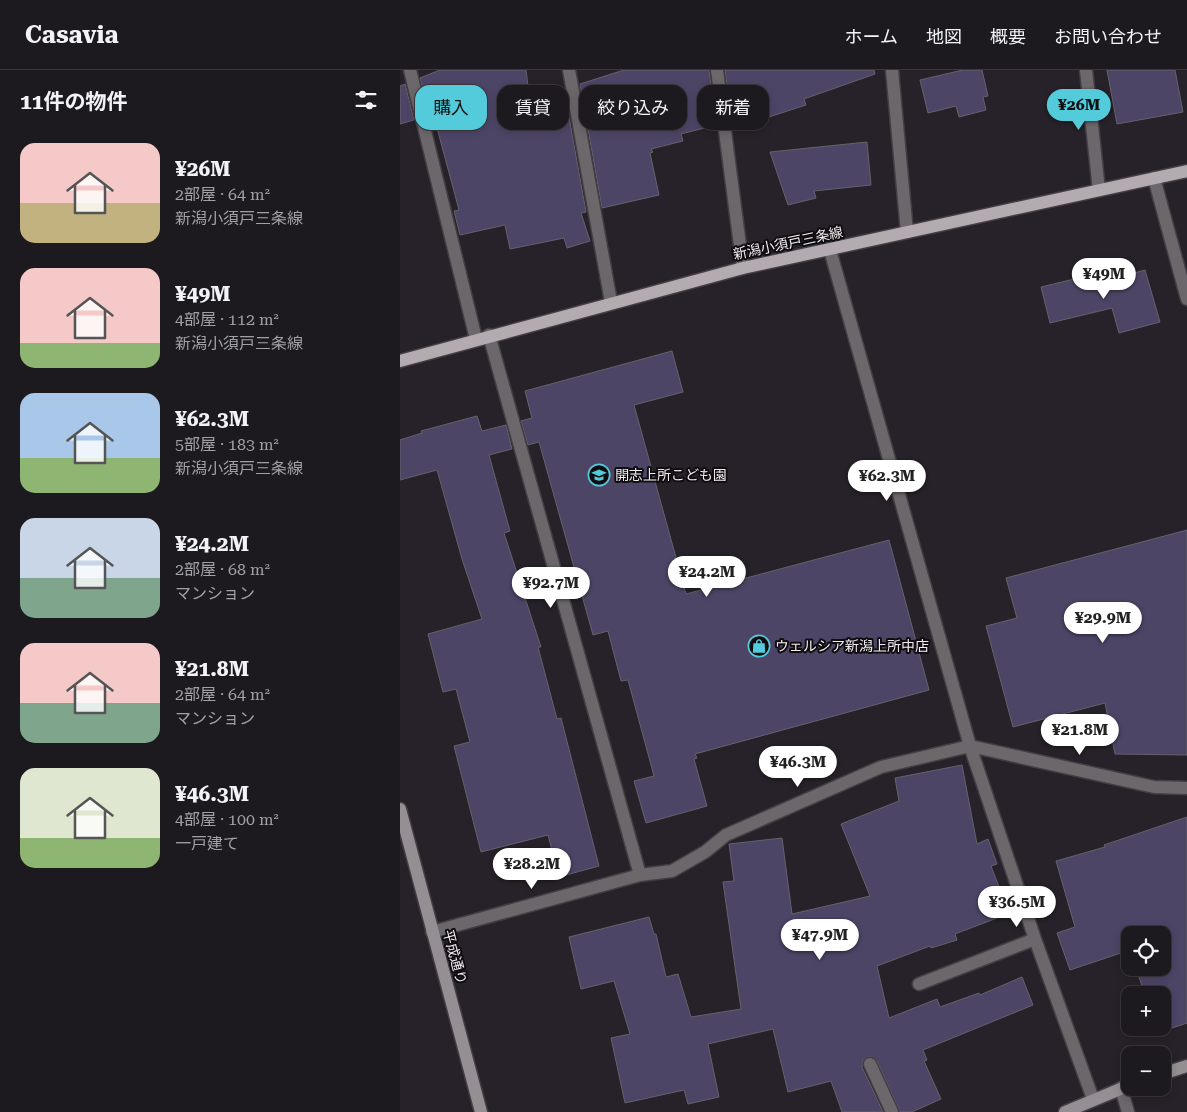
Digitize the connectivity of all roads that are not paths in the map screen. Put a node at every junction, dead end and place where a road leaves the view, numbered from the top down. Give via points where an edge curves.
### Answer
1 (410, 70) edge
2 (569, 70) edge
3 (717, 70) edge
4 (892, 70) edge
5 (1086, 70) edge
6 (1187, 171) edge
7 (1154, 178) junction
8 (1099, 190) junction
9 (908, 232) junction
10 (830, 250) junction
11 (743, 268) junction
12 (1187, 299) edge
13 (611, 302) junction
14 (482, 337) junction
15 (400, 360) edge
16 (970, 746) junction
17 (1187, 788) edge
18 (400, 809) edge
19 (640, 875) junction
20 (432, 932) junction
21 (1035, 938) junction
22 (919, 984) dead end
23 (870, 1064) dead end
24 (1187, 1066) edge
25 (1171, 1071) edge
26 (1121, 1089) edge
27 (1126, 1096) edge
28 (1094, 1100) junction
29 (481, 1112) edge
30 (892, 1112) edge
31 (1065, 1112) edge
32 (1128, 1112) edge

1 - 14 street
2 - 13 street
3 - 11 street
4 - 9 street
5 - 8 street
6 - 7 main road, 新潟小須戸三条線
7 - 8 main road, 新潟小須戸三条線
7 - 12 street
8 - 9 main road, 新潟小須戸三条線
9 - 10 main road, 新潟小須戸三条線
10 - 11 main road, 新潟小須戸三条線
10 - 16 street
11 - 13 main road, 新潟小須戸三条線
13 - 14 main road, 新潟小須戸三条線
14 - 15 main road, 新潟小須戸三条線
14 - 19 street
16 - 17 street via 1154,787
16 - 19 street via 881,767 726,835 672,871
16 - 21 street
18 - 20 street, 平成通り
19 - 20 street
20 - 29 street, 平成通り
21 - 22 street
21 - 28 street
23 - 30 street
24 - 25 street
26 - 28 street
27 - 32 street
28 - 31 street

